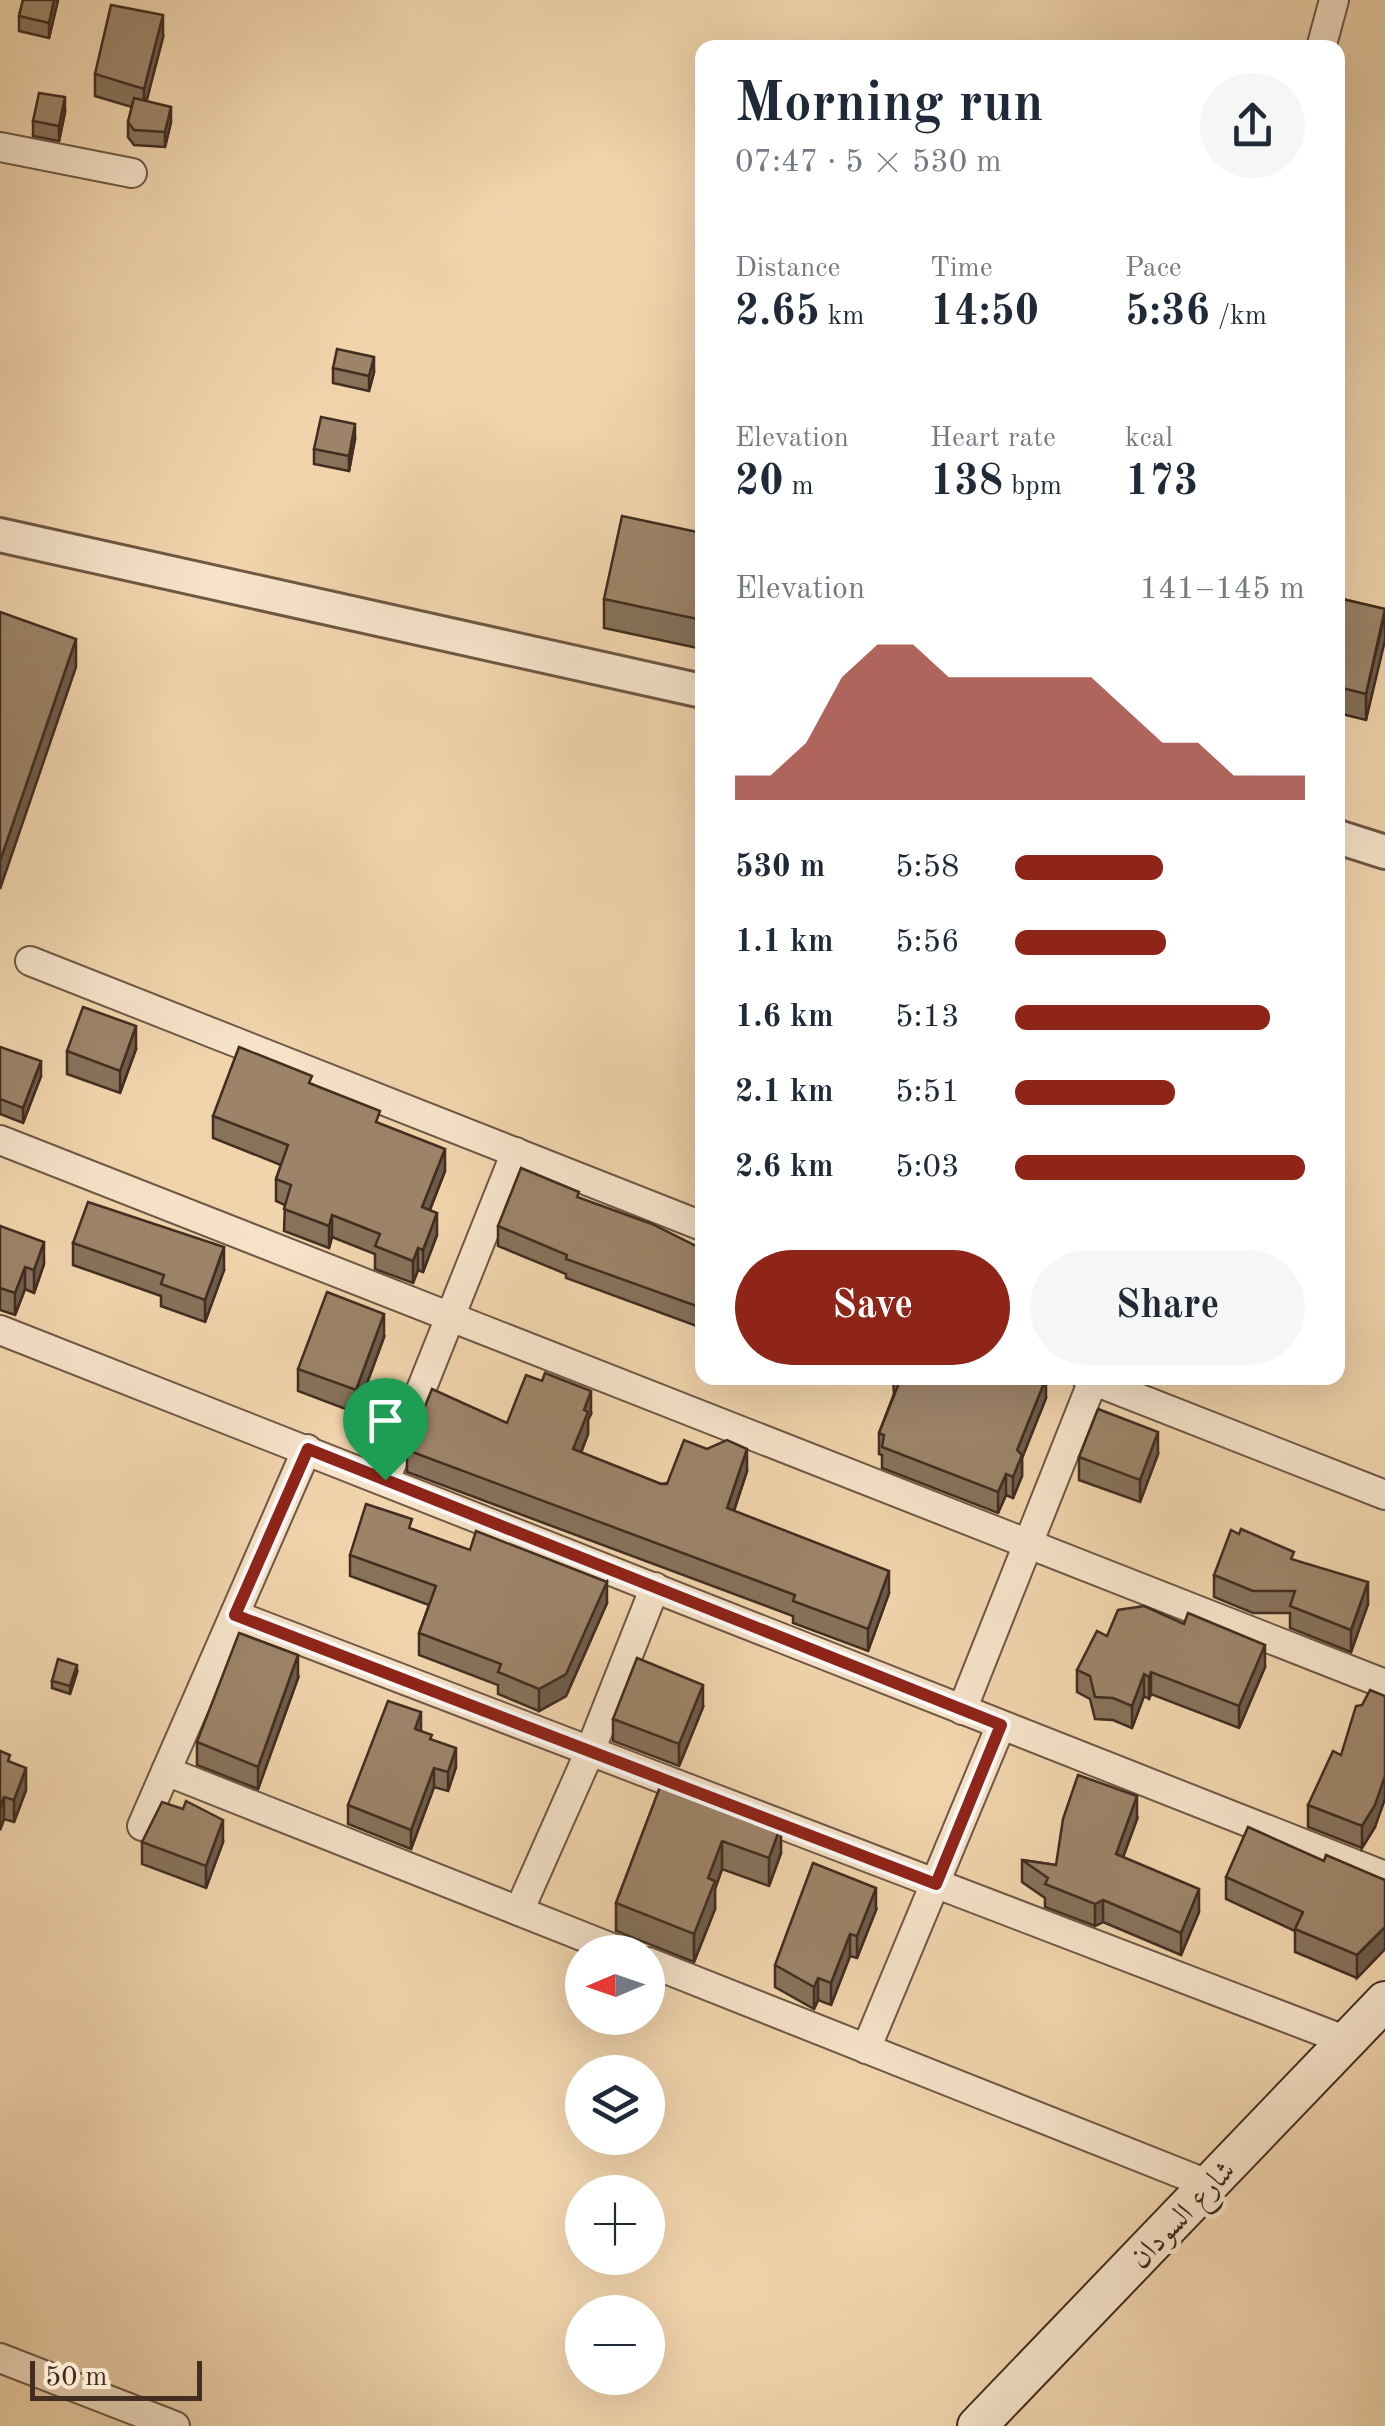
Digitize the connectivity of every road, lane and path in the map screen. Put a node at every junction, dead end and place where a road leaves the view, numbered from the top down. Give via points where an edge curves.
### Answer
1 (1334, 0) edge
2 (1323, 40) edge
3 (0, 146) edge
4 (132, 174) dead end
5 (0, 535) edge
6 (695, 690) edge
7 (1345, 840) edge
8 (1385, 852) edge
9 (30, 961) dead end
10 (0, 1140) edge
11 (516, 1152) junction
12 (695, 1223) edge
13 (448, 1316) junction
14 (0, 1330) edge
15 (1088, 1385) edge
16 (1108, 1385) edge
17 (308, 1449) junction
18 (385, 1480) junction
19 (1385, 1496) edge
20 (1027, 1544) junction
21 (654, 1586) junction
22 (235, 1615) junction
23 (1385, 1684) edge
24 (962, 1710) junction
25 (1001, 1725) junction
26 (590, 1751) junction
27 (166, 1772) junction
28 (142, 1826) dead end
29 (1385, 1876) edge
30 (936, 1884) junction
31 (518, 1912) junction
32 (578, 1935) edge
33 (665, 1969) edge
34 (1385, 2001) edge
35 (1347, 2041) junction
36 (866, 2049) junction
37 (1210, 2185) junction
38 (0, 2358) edge
39 (175, 2426) edge
40 (977, 2426) edge

1 - 2 street
3 - 4 street
5 - 6 street
7 - 8 street
9 - 11 street
10 - 13 street
11 - 12 street
11 - 13 street
13 - 18 street
13 - 20 street
14 - 17 street
15 - 20 street
16 - 19 street
17 - 18 street
17 - 22 street
18 - 21 street
20 - 23 street
20 - 24 street
21 - 24 street
21 - 26 street
22 - 26 street
22 - 27 street
24 - 25 street
25 - 29 street
25 - 30 street
26 - 30 street
26 - 31 street
27 - 28 street
27 - 31 street
30 - 35 street
30 - 36 street
31 - 32 street
33 - 36 street
34 - 35 main road, شارع السودان
35 - 37 main road, شارع السودان
36 - 37 street
37 - 40 main road, شارع السودان
38 - 39 street

